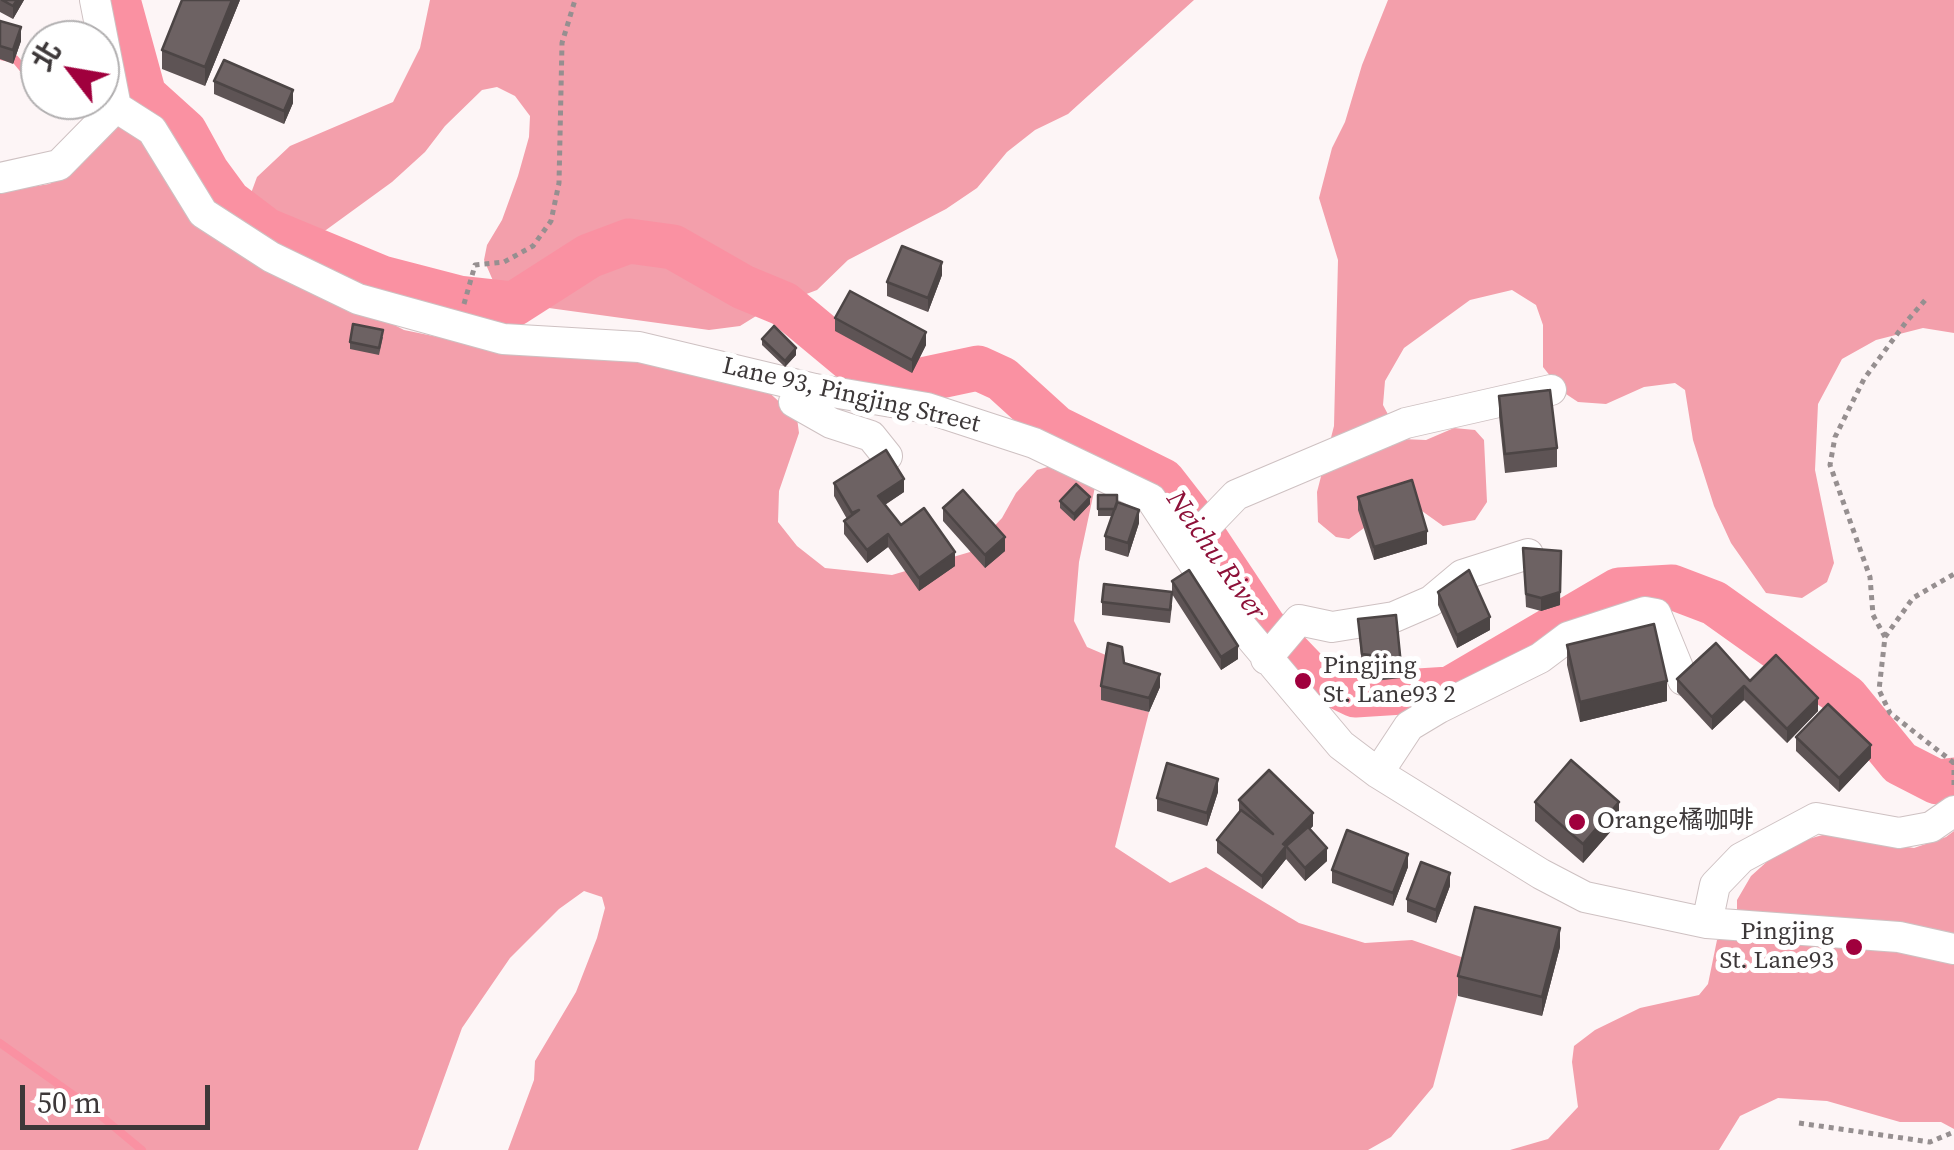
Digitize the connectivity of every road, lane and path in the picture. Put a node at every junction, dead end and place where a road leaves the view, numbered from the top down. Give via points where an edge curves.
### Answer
1 (575, 0) edge
2 (120, 110) edge
3 (104, 120) edge
4 (0, 178) edge
5 (467, 289) dead end
6 (1927, 298) dead end
7 (814, 389) junction
8 (1551, 390) edge
9 (887, 456) edge
10 (1182, 542) junction
11 (1517, 546) dead end
12 (1954, 574) edge
13 (1885, 637) junction
14 (1266, 659) junction
15 (1683, 680) edge
16 (1954, 763) edge
17 (1378, 772) junction
18 (1954, 810) edge
19 (1706, 923) junction
20 (1954, 949) edge
21 (1798, 1123) dead end
22 (1954, 1132) edge

1 - 5 path via 562,43 559,183 551,221 533,246 504,262 475,265
2 - 7 street, Lane 93, Pingjing Street via 152,130 204,213 358,299 503,340 639,347
3 - 4 street via 59,165
6 - 13 path via 1864,378 1830,465
7 - 9 street via 794,402 871,436
7 - 10 street, Lane 93, Pingjing Street via 927,408 1034,443 1152,499
8 - 10 street via 1406,423 1236,495
10 - 14 street, Lane 93, Pingjing Street
11 - 14 street via 1486,551 1431,602 1394,617 1332,627 1299,620
12 - 13 path via 1914,598
13 - 16 path via 1879,690 1890,713
14 - 17 street, Lane 93, Pingjing Street via 1341,744
15 - 17 street via 1656,614 1645,612 1568,637 1439,708 1409,726
17 - 19 street, Lane 93, Pingjing Street via 1585,896
18 - 19 street via 1930,826 1899,832 1816,818 1740,858 1715,885
19 - 20 street, Lane 93, Pingjing Street via 1899,937
21 - 22 path via 1930,1142

